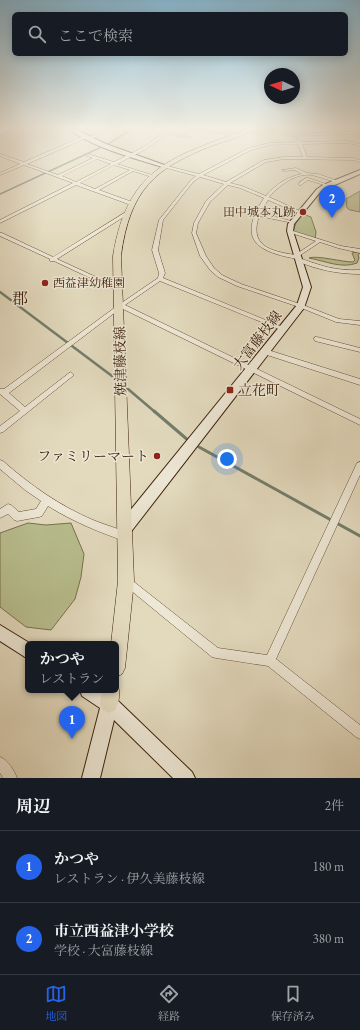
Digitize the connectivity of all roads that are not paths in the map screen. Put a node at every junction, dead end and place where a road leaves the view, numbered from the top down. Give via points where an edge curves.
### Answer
1 (24, 164) joint
2 (83, 164) edge
3 (115, 164) joint
4 (159, 164) edge
5 (168, 164) edge
6 (221, 164) edge
7 (259, 164) edge
8 (164, 166) junction
9 (133, 170) junction
10 (284, 170) dead end
11 (360, 172) edge
12 (0, 174) edge
13 (306, 174) junction
14 (59, 176) junction
15 (151, 176) junction
16 (200, 176) junction
17 (336, 181) junction
18 (78, 183) junction
19 (227, 183) junction
20 (300, 184) dead end
21 (327, 185) junction
22 (96, 190) junction
23 (266, 198) junction
24 (131, 209) junction
25 (300, 212) junction
26 (257, 214) junction
27 (0, 222) edge
28 (291, 227) junction
29 (0, 234) edge
30 (319, 241) junction
31 (360, 251) edge
32 (298, 257) junction
33 (52, 260) junction
34 (360, 272) edge
35 (160, 279) junction
36 (118, 289) junction
37 (121, 306) junction
38 (301, 306) junction
39 (360, 323) edge
40 (283, 329) junction
41 (317, 339) dead end
42 (360, 350) edge
43 (266, 352) junction
44 (253, 369) junction
45 (71, 375) dead end
46 (360, 382) edge
47 (2, 392) edge
48 (24, 410) junction
49 (360, 422) edge
50 (0, 430) edge
51 (0, 464) edge
52 (360, 466) edge
53 (46, 500) junction
54 (0, 514) edge
55 (125, 532) junction
56 (126, 581) junction
57 (0, 632) edge
58 (25, 649) edge
59 (119, 651) edge
60 (270, 661) junction
61 (97, 693) edge
62 (110, 697) edge
63 (360, 733) edge
64 (0, 763) edge
65 (10, 778) edge
66 (91, 778) edge
67 (186, 778) edge

1 - 12 street
1 - 14 street
2 - 14 street
3 - 9 street
3 - 18 street
4 - 8 main road
5 - 8 main road, 焼津藤枝線
6 - 16 street
7 - 19 street
8 - 15 main road, 焼津藤枝線
8 - 16 street
9 - 15 street
9 - 22 street
10 - 13 street via 296,169
11 - 17 main road
13 - 17 street
13 - 23 street via 277,186
14 - 18 street
15 - 24 main road, 焼津藤枝線
16 - 19 street
16 - 35 street via 192,182 161,220 155,250 162,273
17 - 21 main road
18 - 22 street
18 - 27 street
19 - 23 street
19 - 38 street via 208,200 196,223 194,233 203,256 212,269 233,282
20 - 21 street via 307,179
21 - 25 main road via 319,190
22 - 24 street
23 - 25 street
23 - 26 street
24 - 33 street
24 - 36 main road, 焼津藤枝線 via 119,240
25 - 28 main road
26 - 28 street
26 - 32 street via 254,233 256,240 273,250
28 - 30 street
28 - 32 main road, 大富藤枝線
29 - 33 street
30 - 31 street
30 - 32 street
32 - 34 street via 329,271
32 - 38 main road, 大富藤枝線 via 307,287
33 - 36 street
35 - 37 street
35 - 40 street
36 - 37 main road, 焼津藤枝線
37 - 44 street
37 - 47 street
37 - 55 main road, 焼津藤枝線 via 121,435
38 - 39 street via 338,321
38 - 40 main road, 大富藤枝線
40 - 43 main road, 大富藤枝線
41 - 42 street
43 - 44 main road, 大富藤枝線
43 - 46 street
44 - 49 street
44 - 55 main road, 大富藤枝線
45 - 48 street
47 - 48 street
48 - 50 street
51 - 53 street
52 - 60 street
53 - 54 street via 39,513 17,518 8,508
53 - 55 street via 109,532
55 - 56 main road, 焼津藤枝線
56 - 59 main road, 焼津藤枝線
56 - 60 street via 216,653
57 - 58 main road
60 - 63 street
61 - 62 main road
62 - 66 main road
62 - 67 main road
64 - 65 street

